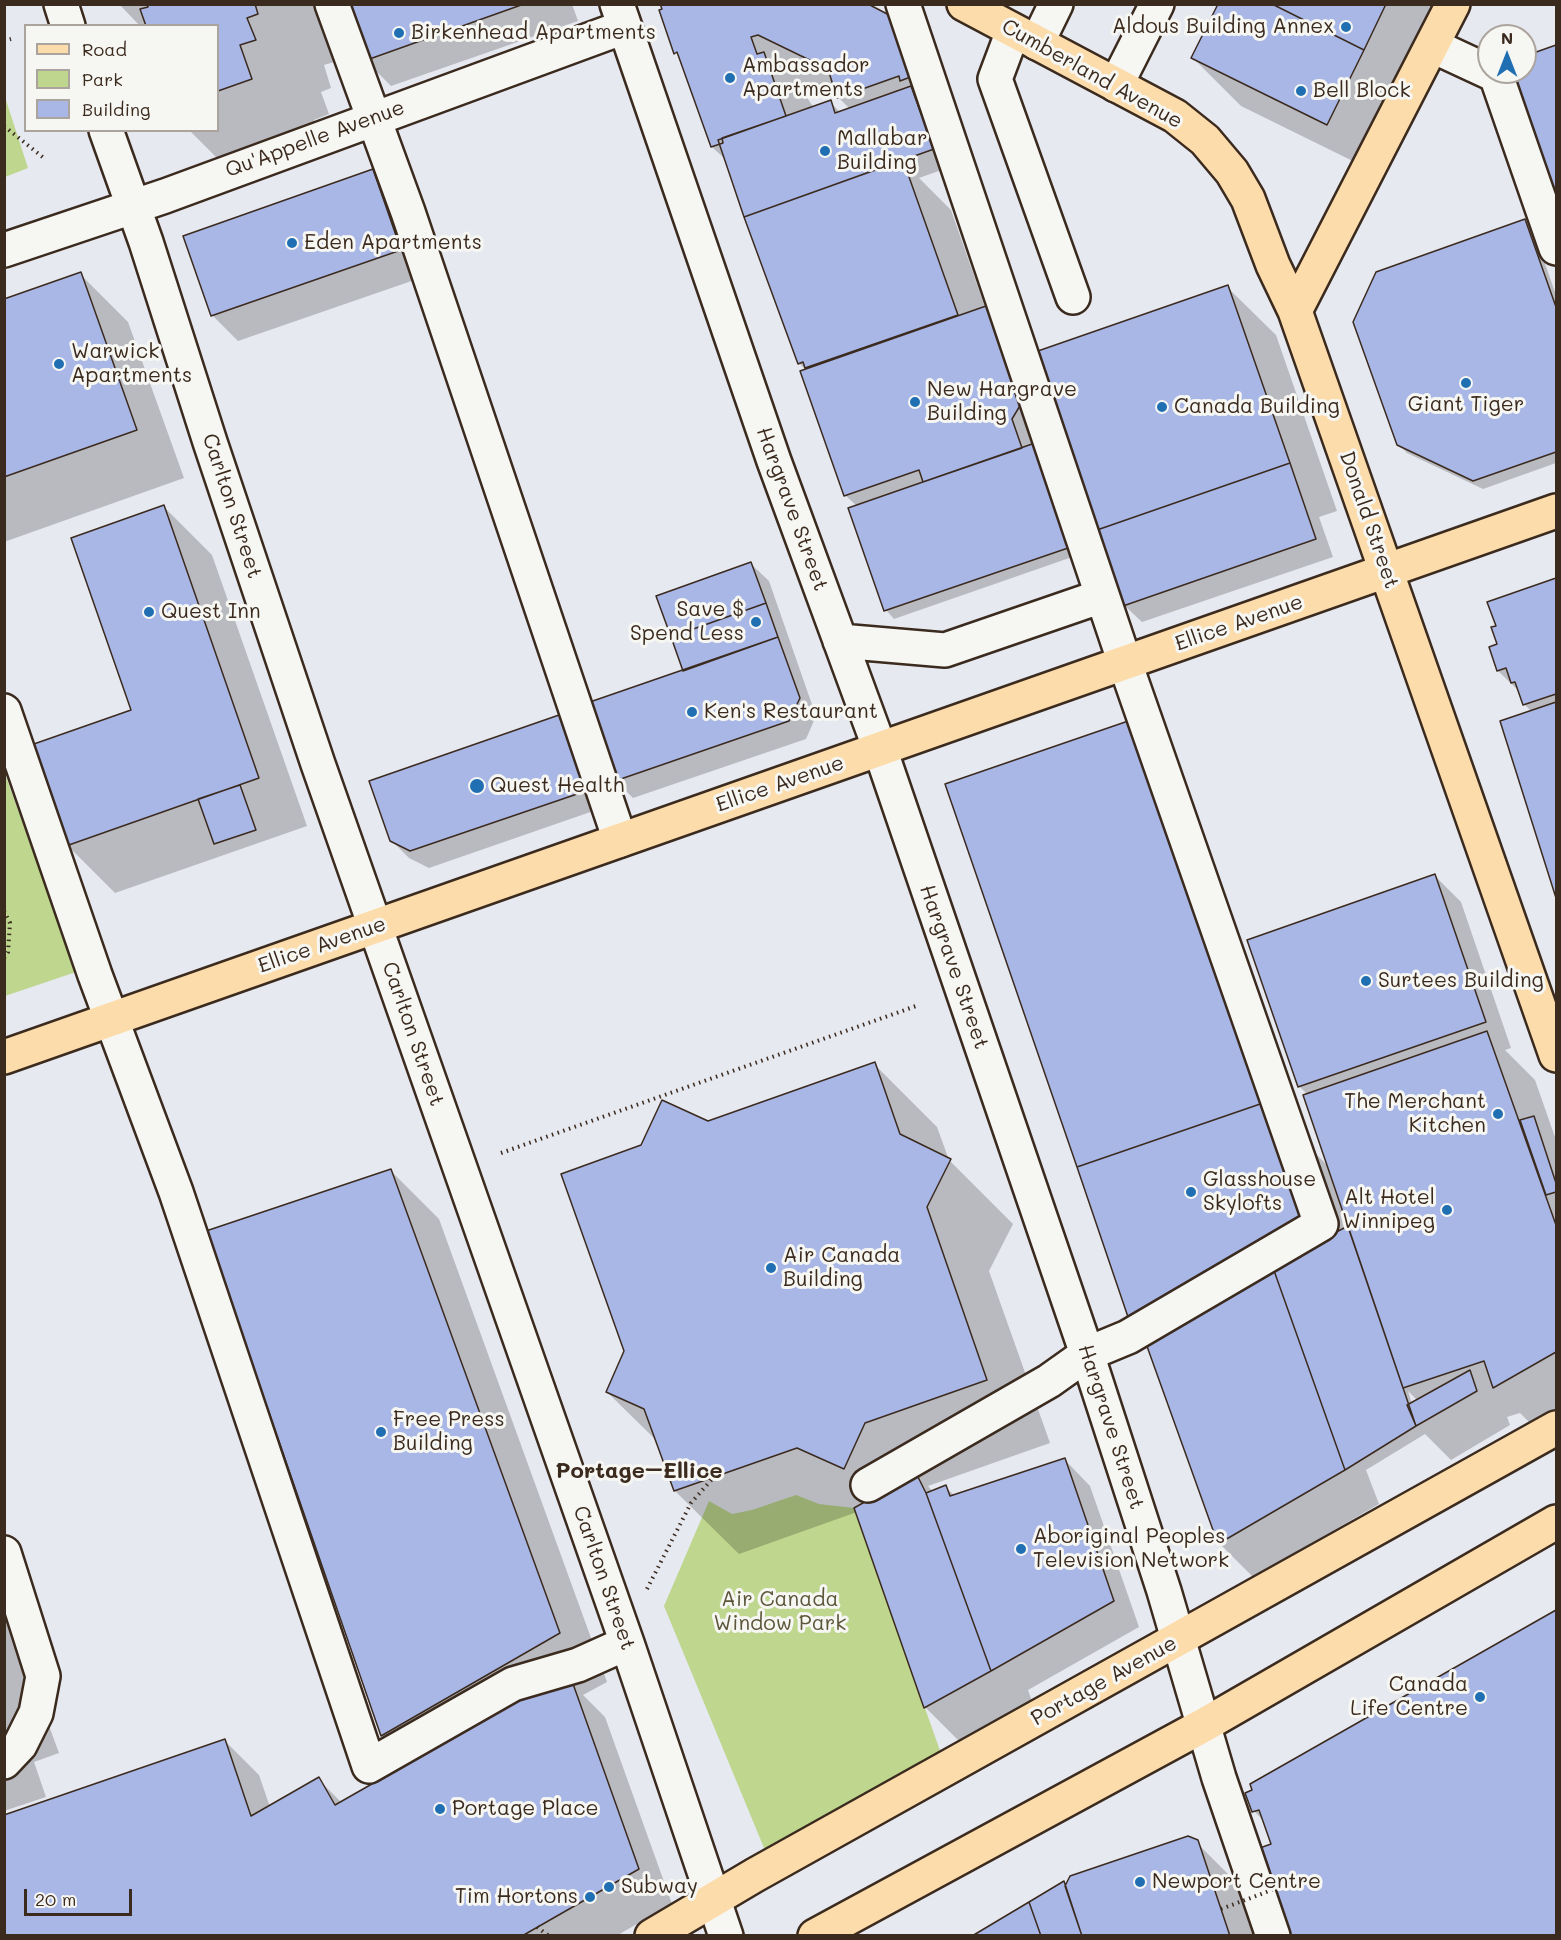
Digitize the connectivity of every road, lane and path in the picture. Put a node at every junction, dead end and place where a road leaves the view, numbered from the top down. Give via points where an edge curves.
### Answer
1 (61, 4) edge
2 (332, 4) edge
3 (903, 4) edge
4 (964, 4) edge
5 (1056, 4) edge
6 (1157, 4) edge
7 (1453, 4) edge
8 (620, 16) edge
9 (67, 24) edge
10 (1025, 37) junction
11 (11, 39) dead end
12 (4, 41) edge
13 (1433, 46) junction
14 (1477, 66) edge
15 (1499, 84) edge
16 (1116, 85) junction
17 (374, 117) junction
18 (4, 126) edge
19 (107, 132) edge
20 (45, 159) dead end
21 (134, 206) junction
22 (1557, 248) edge
23 (4, 250) edge
24 (1073, 297) dead end
25 (1296, 311) junction
26 (1557, 511) edge
27 (1387, 571) junction
28 (1102, 596) junction
29 (840, 641) junction
30 (1125, 663) junction
31 (4, 711) edge
32 (880, 749) junction
33 (620, 840) junction
34 (4, 911) edge
35 (375, 927) junction
36 (4, 958) edge
37 (916, 1006) dead end
38 (112, 1018) junction
39 (1557, 1055) edge
40 (4, 1057) edge
41 (501, 1153) dead end
42 (1087, 1354) junction
43 (1557, 1428) edge
44 (713, 1478) dead end
45 (868, 1485) dead end
46 (1557, 1522) edge
47 (4, 1553) edge
48 (646, 1589) dead end
49 (1179, 1639) junction
50 (627, 1643) junction
51 (1204, 1725) junction
52 (4, 1762) edge
53 (1272, 1890) dead end
54 (713, 1899) junction
55 (1221, 1909) dead end
56 (537, 1928) dead end
57 (549, 1935) edge
58 (652, 1935) edge
59 (726, 1935) edge
60 (815, 1935) edge
61 (1273, 1935) edge

1 - 9 street
2 - 17 street
3 - 28 street
4 - 10 main road, Cumberland Avenue
5 - 10 street
6 - 16 street
7 - 13 main road
8 - 17 street, Qu'Appelle Avenue
8 - 29 street, Hargrave Street
10 - 16 main road, Cumberland Avenue
10 - 24 street via 995,80
11 - 12 path
13 - 14 street
13 - 25 main road
15 - 22 street
16 - 25 main road, Cumberland Avenue via 1175,116 1205,140 1232,171
17 - 21 street, Qu'Appelle Avenue
17 - 33 street
18 - 20 path
19 - 21 street, Carlton Street
21 - 23 street, Qu'Appelle Avenue
21 - 35 street, Carlton Street
25 - 27 main road, Donald Street
26 - 27 main road, Ellice Avenue
27 - 30 main road, Ellice Avenue
27 - 39 main road, Donald Street
28 - 29 street via 945,650
28 - 30 street
29 - 32 street, Hargrave Street
30 - 32 main road, Ellice Avenue
30 - 42 street via 1321,1224 1128,1337
31 - 38 street
32 - 33 main road, Ellice Avenue
32 - 42 street, Hargrave Street
33 - 35 main road, Ellice Avenue
34 - 36 path via 10,923
35 - 38 main road, Ellice Avenue
35 - 50 street, Carlton Street
37 - 41 path
38 - 40 main road, Ellice Avenue
38 - 50 street via 176,1192 369,1766 513,1684 578,1665
42 - 45 street via 1040,1386
42 - 49 street, Hargrave Street
43 - 49 main road, Portage Avenue
44 - 48 path via 691,1503
46 - 51 main road
47 - 52 street via 43,1676 36,1713 20,1745
49 - 51 street, Hargrave Street
49 - 54 main road, Portage Avenue
50 - 54 street, Carlton Street
51 - 60 main road
51 - 61 street, Hargrave Street
53 - 55 path, bridge
54 - 58 main road, Portage Avenue
54 - 59 street, Carlton Street
56 - 57 path

